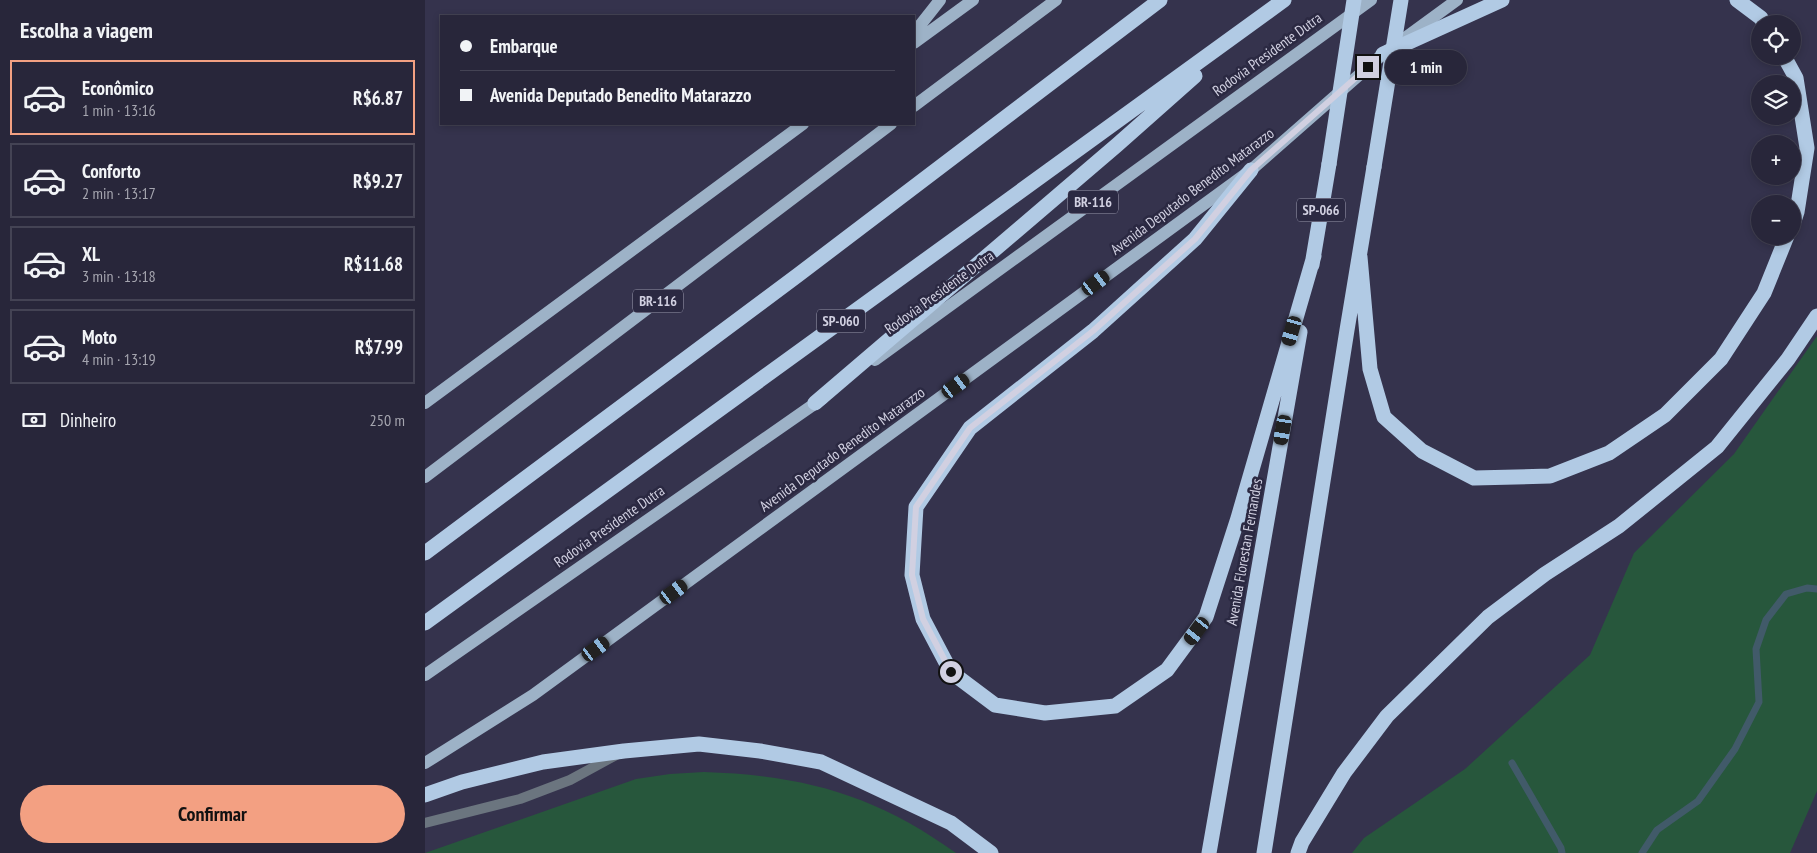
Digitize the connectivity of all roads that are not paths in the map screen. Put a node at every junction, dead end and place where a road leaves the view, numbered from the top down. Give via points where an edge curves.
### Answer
1 (941, 0) edge
2 (973, 0) edge
3 (1056, 0) edge
4 (1160, 0) edge
5 (1284, 0) edge
6 (1354, 0) edge
7 (1371, 0) edge
8 (1401, 0) edge
9 (1457, 0) edge
10 (1502, 0) edge
11 (1737, 0) edge
12 (1757, 15) edge
13 (1257, 20) junction
14 (915, 32) edge
15 (915, 42) edge
16 (1383, 54) junction
17 (1788, 65) edge
18 (915, 105) edge
19 (802, 125) edge
20 (890, 125) edge
21 (1251, 170) junction
22 (1800, 195) edge
23 (1783, 245) edge
24 (1314, 256) junction
25 (1360, 257) junction
26 (1817, 316) edge
27 (425, 403) edge
28 (815, 403) junction
29 (425, 477) edge
30 (425, 553) edge
31 (425, 622) edge
32 (425, 675) edge
33 (624, 751) junction
34 (425, 763) edge
35 (425, 795) edge
36 (425, 823) edge
37 (991, 853) edge
38 (1209, 853) edge
39 (1264, 853) edge
40 (1298, 853) edge

1 - 14 main road
2 - 15 main road
3 - 18 main road
4 - 30 highway via 799,275
5 - 13 highway, Rodovia Presidente Dutra / SP-060
6 - 24 highway, SP-066, bridge
7 - 28 main road, Rodovia Presidente Dutra / BR-116
8 - 25 highway, SP-066, bridge
9 - 16 main road, Avenida Deputado Benedito Matarazzo
10 - 16 highway
11 - 12 highway
13 - 28 highway via 1117,145
13 - 31 highway, Rodovia Presidente Dutra / SP-060
16 - 21 main road, Avenida Deputado Benedito Matarazzo
17 - 22 highway via 1796,78 1807,148
19 - 27 main road
20 - 29 main road, BR-116
21 - 24 highway via 1195,239 1093,331 970,428 916,507 912,575 923,619 951,672 995,705 1045,713 1115,706 1167,670 1206,618
21 - 34 main road, Avenida Deputado Benedito Matarazzo via 533,695
23 - 25 highway via 1764,293 1721,360 1665,415 1609,453 1550,476 1475,478 1422,451 1384,417 1370,369
24 - 38 highway, Avenida Florestan Fernandes
25 - 39 highway
26 - 40 highway via 1788,359 1717,447 1619,526 1545,574 1488,617 1387,716 1344,773
28 - 32 main road, Rodovia Presidente Dutra / BR-116
33 - 35 highway via 543,762 462,782
33 - 36 street via 570,780 520,799
33 - 37 highway via 699,744 821,762 951,823

